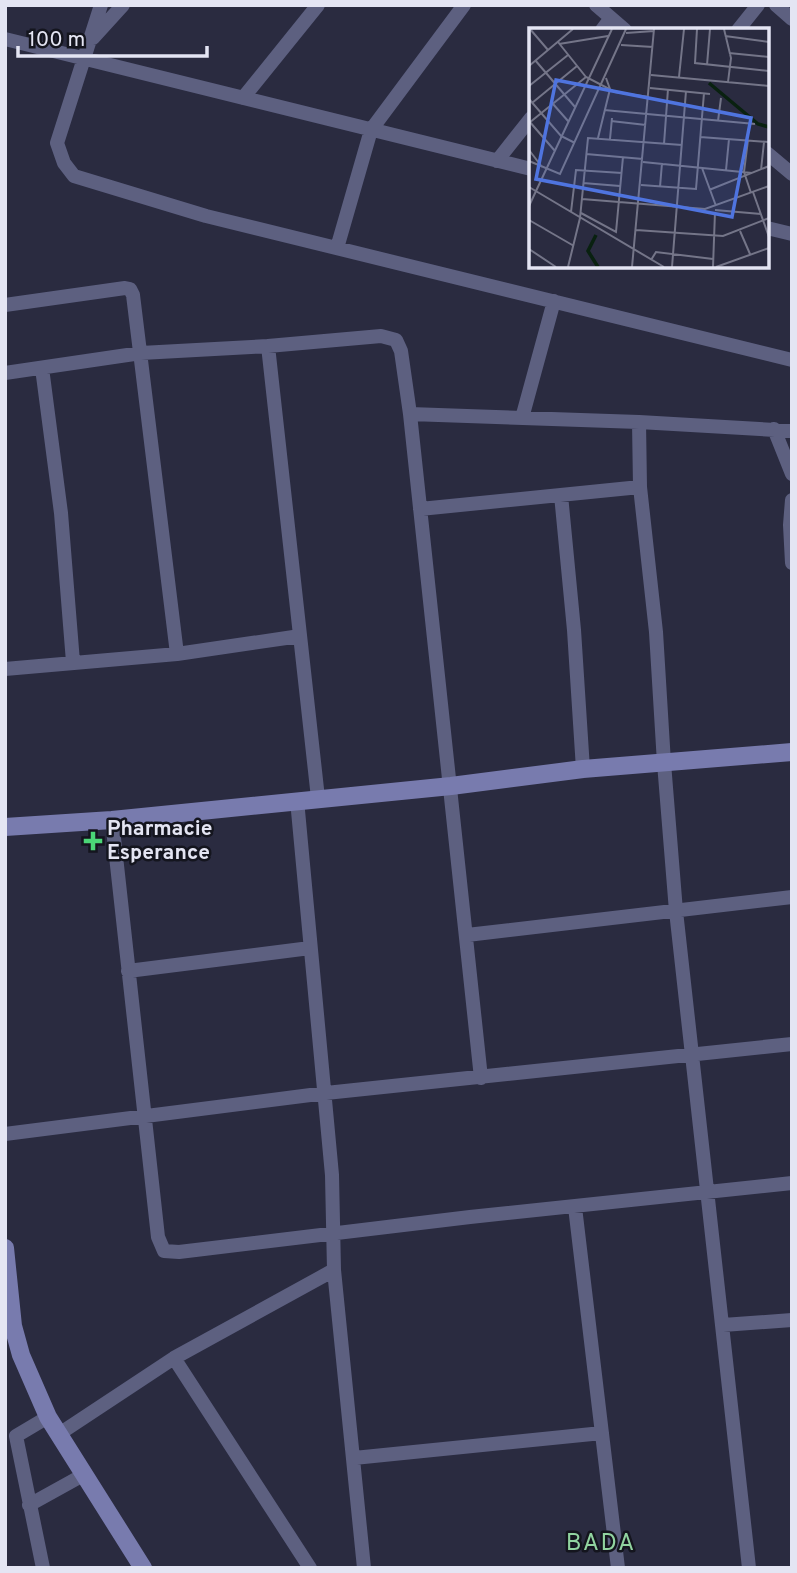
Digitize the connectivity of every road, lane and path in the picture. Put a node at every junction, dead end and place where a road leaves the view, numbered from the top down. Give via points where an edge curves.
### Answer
1 (101, 5) edge
2 (123, 5) edge
3 (318, 5) edge
4 (464, 5) edge
5 (596, 5) edge
6 (758, 5) edge
7 (776, 5) edge
8 (611, 18) junction
9 (792, 19) edge
10 (604, 28) edge
11 (623, 28) edge
12 (740, 28) edge
13 (5, 39) edge
14 (88, 44) junction
15 (83, 59) junction
16 (243, 98) junction
17 (529, 120) edge
18 (371, 130) junction
19 (769, 155) edge
20 (496, 161) junction
21 (529, 169) edge
22 (792, 174) edge
23 (769, 228) edge
24 (792, 234) edge
25 (337, 247) junction
26 (554, 301) junction
27 (5, 305) edge
28 (268, 346) junction
29 (141, 353) junction
30 (792, 360) edge
31 (42, 368) junction
32 (5, 373) edge
33 (410, 414) junction
34 (522, 418) junction
35 (639, 422) junction
36 (774, 429) junction
37 (792, 431) edge
38 (792, 474) edge
39 (640, 487) junction
40 (561, 495) junction
41 (792, 500) edge
42 (420, 509) junction
43 (792, 563) edge
44 (300, 636) junction
45 (177, 654) junction
46 (73, 662) junction
47 (5, 669) edge
48 (792, 752) edge
49 (664, 763) junction
50 (583, 769) junction
51 (451, 786) junction
52 (318, 798) junction
53 (297, 800) junction
54 (112, 820) junction
55 (5, 827) edge
56 (792, 897) edge
57 (676, 911) junction
58 (467, 935) junction
59 (310, 948) junction
60 (128, 971) junction
61 (792, 1044) edge
62 (693, 1055) junction
63 (481, 1078) junction
64 (326, 1093) junction
65 (146, 1115) junction
66 (5, 1133) edge
67 (792, 1183) edge
68 (709, 1192) junction
69 (575, 1207) junction
70 (334, 1235) junction
71 (5, 1248) edge
72 (334, 1270) junction
73 (792, 1320) edge
74 (723, 1325) junction
75 (174, 1358) junction
76 (48, 1417) junction
77 (602, 1433) junction
78 (60, 1434) junction
79 (11, 1438) edge
80 (354, 1458) junction
81 (85, 1474) junction
82 (29, 1505) junction
83 (43, 1568) edge
84 (143, 1568) edge
85 (310, 1568) edge
86 (364, 1568) edge
87 (618, 1568) edge
88 (749, 1568) edge

1 - 14 street
2 - 14 street
3 - 16 street
4 - 18 street
5 - 8 street
6 - 12 street
7 - 9 street
8 - 10 street
8 - 11 street
13 - 15 street
14 - 15 street
15 - 16 street
15 - 25 street via 57,143 74,176 206,216
16 - 18 street
17 - 20 street
18 - 20 street
18 - 25 street
19 - 22 street
20 - 21 street
23 - 24 street
25 - 26 street
26 - 30 street
26 - 34 street
27 - 29 street via 130,289
28 - 29 street
28 - 33 street via 382,336 396,340
28 - 44 street
29 - 31 street
29 - 45 street
31 - 32 street
31 - 46 street via 61,513
33 - 34 street
33 - 42 street
34 - 35 street
35 - 36 street
35 - 39 street
36 - 37 street
36 - 38 street
39 - 40 street
39 - 49 street
40 - 42 street
40 - 50 street
41 - 43 street
42 - 51 street
44 - 45 street
44 - 52 street
45 - 46 street
46 - 47 street
48 - 49 street
49 - 50 street
49 - 57 street
50 - 51 street
51 - 52 street
51 - 58 street
52 - 53 street
53 - 54 street
53 - 59 street
54 - 55 street
54 - 60 street
56 - 57 street
57 - 58 street
57 - 62 street
58 - 63 street
59 - 60 street
59 - 64 street
60 - 65 street
61 - 62 street
62 - 63 street
62 - 68 street
63 - 64 street
64 - 65 street
64 - 70 street
65 - 66 street
65 - 70 street via 158,1237 164,1251
67 - 68 street
68 - 69 street
68 - 74 street
69 - 70 street
69 - 77 street
70 - 72 street
71 - 76 street via 13,1326
72 - 75 street
72 - 80 street
73 - 74 street
74 - 88 street
75 - 78 street
75 - 85 street
76 - 78 street
76 - 79 street
77 - 80 street
77 - 87 street
78 - 81 street
79 - 82 street
80 - 86 street
81 - 82 street
81 - 84 street
82 - 83 street

